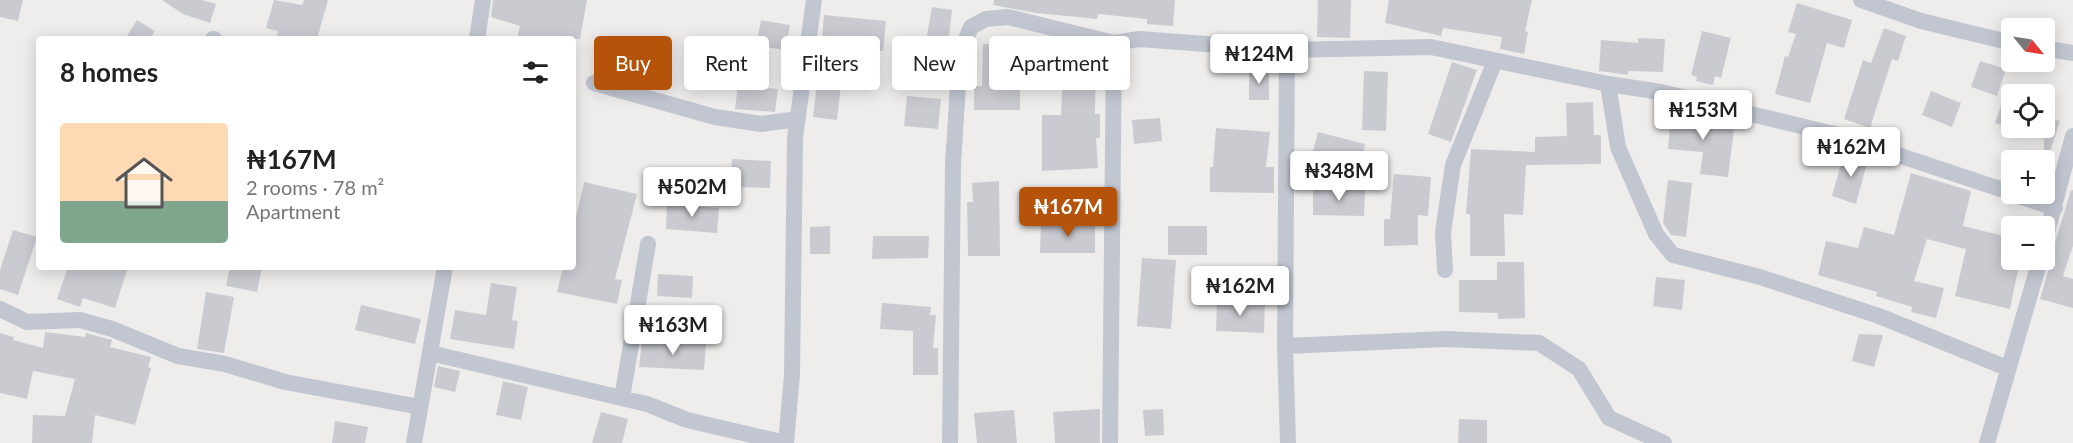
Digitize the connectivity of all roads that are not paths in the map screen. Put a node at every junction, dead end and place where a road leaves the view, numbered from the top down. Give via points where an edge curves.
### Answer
1 (483, 0) edge
2 (814, 0) edge
3 (1861, 0) edge
4 (477, 36) edge
5 (1085, 36) edge
6 (2001, 39) edge
7 (1130, 40) edge
8 (1287, 50) junction
9 (2055, 50) edge
10 (2073, 53) edge
11 (1495, 61) junction
12 (1608, 84) junction
13 (619, 90) edge
14 (1114, 90) edge
15 (798, 119) junction
16 (2073, 136) edge
17 (2001, 189) edge
18 (2044, 204) edge
19 (2055, 208) junction
20 (2052, 216) edge
21 (648, 244) dead end
22 (444, 270) edge
23 (1445, 270) dead end
24 (2037, 270) edge
25 (0, 309) edge
26 (1285, 346) junction
27 (430, 353) junction
28 (2007, 368) junction
29 (622, 398) junction
30 (420, 407) junction
31 (414, 443) edge
32 (786, 443) edge
33 (950, 443) edge
34 (1110, 443) edge
35 (1288, 443) edge
36 (1664, 443) edge
37 (1987, 443) edge

1 - 4 street
2 - 15 street
3 - 6 street via 1921,21
5 - 33 street via 1008,17 986,19 971,27 960,54 953,164
7 - 8 street
8 - 11 street via 1431,47
8 - 26 street
9 - 10 street
11 - 12 street
11 - 23 street via 1453,165 1443,232
12 - 17 street via 1661,92 1838,135
12 - 28 street via 1618,147 1656,234 1673,255 1760,277 1880,316
13 - 15 street via 715,117 761,124
14 - 34 street
15 - 32 street via 792,375
16 - 19 street
18 - 19 street
19 - 20 street
21 - 29 street
22 - 27 street
24 - 28 street
25 - 30 street via 27,322 80,320 178,356 225,364 285,382
26 - 35 street
26 - 36 street via 1446,339 1539,343 1579,369 1609,418
27 - 29 street
27 - 30 street
28 - 37 street
29 - 32 street via 687,420
30 - 31 street

